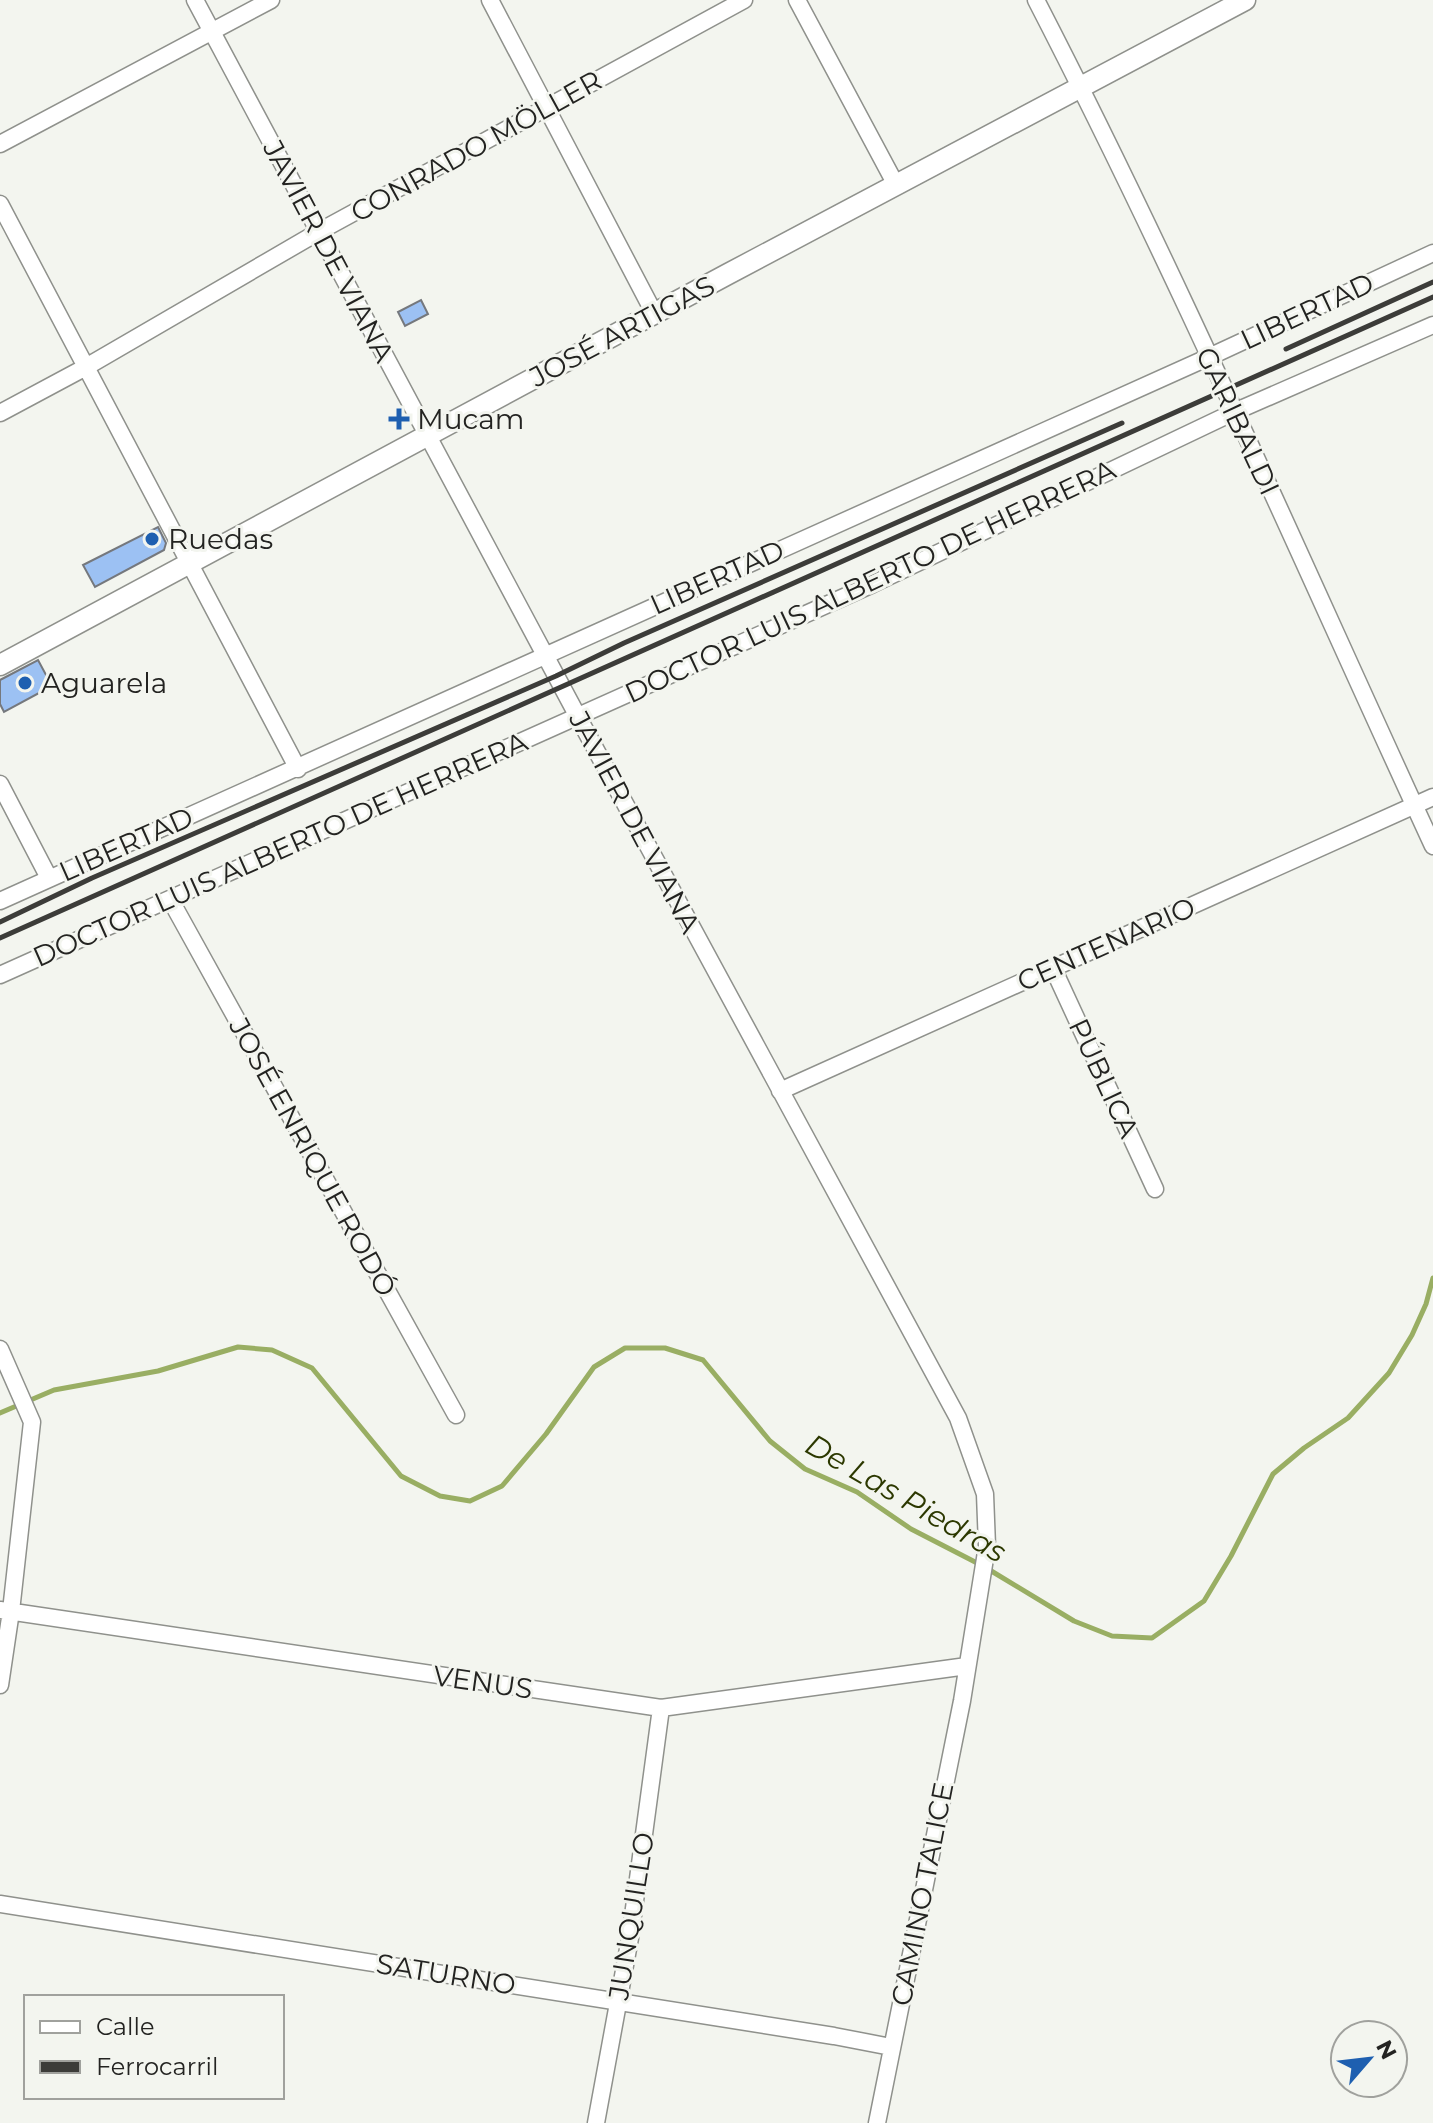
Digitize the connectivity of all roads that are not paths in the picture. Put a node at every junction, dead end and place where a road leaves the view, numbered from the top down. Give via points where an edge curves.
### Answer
1 (195, 0) edge
2 (271, 0) edge
3 (490, 0) edge
4 (744, 0) edge
5 (797, 0) edge
6 (1036, 0) edge
7 (1245, 0) edge
8 (212, 32) junction
9 (1081, 87) junction
10 (546, 107) junction
11 (0, 144) edge
12 (896, 185) junction
13 (0, 204) edge
14 (320, 231) junction
15 (1433, 253) edge
16 (654, 313) junction
17 (1433, 325) edge
18 (1209, 357) junction
19 (86, 367) junction
20 (1234, 412) junction
21 (0, 413) edge
22 (427, 436) junction
23 (191, 563) junction
24 (545, 654) junction
25 (0, 665) edge
26 (577, 715) junction
27 (298, 769) junction
28 (0, 784) edge
29 (1433, 797) edge
30 (1415, 806) junction
31 (1433, 846) edge
32 (49, 878) junction
33 (170, 899) junction
34 (0, 901) edge
35 (1053, 968) junction
36 (0, 975) edge
37 (780, 1091) junction
38 (1155, 1189) dead end
39 (3, 1355) edge
40 (456, 1415) dead end
41 (6, 1611) edge
42 (967, 1666) junction
43 (0, 1685) edge
44 (661, 1708) junction
45 (0, 1904) edge
46 (618, 2002) junction
47 (891, 2047) junction
48 (596, 2123) edge
49 (877, 2123) edge

1 - 8 street, JAVIER DE VIANA
2 - 8 street
3 - 10 street
4 - 10 street, CONRADO MÖLLER
5 - 12 street
6 - 9 street, GARIBALDI
7 - 9 street, JOSÉ ARTIGAS
8 - 11 street
8 - 14 street, JAVIER DE VIANA
9 - 12 street, JOSÉ ARTIGAS
9 - 18 street, GARIBALDI
10 - 14 street, CONRADO MÖLLER
10 - 16 street
12 - 16 street, JOSÉ ARTIGAS
13 - 19 street
14 - 19 street, CONRADO MÖLLER
14 - 22 street, JAVIER DE VIANA
15 - 18 street, LIBERTAD
16 - 22 street, JOSÉ ARTIGAS
17 - 20 street, DOCTOR LUIS ALBERTO DE HERRERA
18 - 20 street, GARIBALDI
18 - 24 street, LIBERTAD
19 - 21 street, CONRADO MÖLLER
19 - 23 street
20 - 26 street, DOCTOR LUIS ALBERTO DE HERRERA via 873,584
20 - 30 street, GARIBALDI
22 - 23 street, JOSÉ ARTIGAS
22 - 24 street, JAVIER DE VIANA
23 - 25 street, JOSÉ ARTIGAS
23 - 27 street
24 - 26 street, JAVIER DE VIANA
24 - 27 street, LIBERTAD
26 - 33 street, DOCTOR LUIS ALBERTO DE HERRERA
26 - 37 street, JAVIER DE VIANA
27 - 32 street, LIBERTAD
28 - 32 street
29 - 30 street, CENTENARIO
30 - 31 street, GARIBALDI
30 - 35 street, CENTENARIO
32 - 34 street, LIBERTAD
33 - 36 street, DOCTOR LUIS ALBERTO DE HERRERA
33 - 40 street, JOSÉ ENRIQUE RODÓ
35 - 37 street, CENTENARIO
35 - 38 street, PÚBLICA
37 - 42 street, JAVIER DE VIANA via 958,1418 985,1494 987,1546
39 - 41 street via 32,1422
41 - 43 street
41 - 44 street, VENUS
42 - 44 street, VENUS
42 - 47 street, CAMINO TALICE
44 - 46 street, JUNQUILLO
45 - 46 street, SATURNO
46 - 47 street, SATURNO
46 - 48 street, JUNQUILLO
47 - 49 street, CAMINO TALICE

